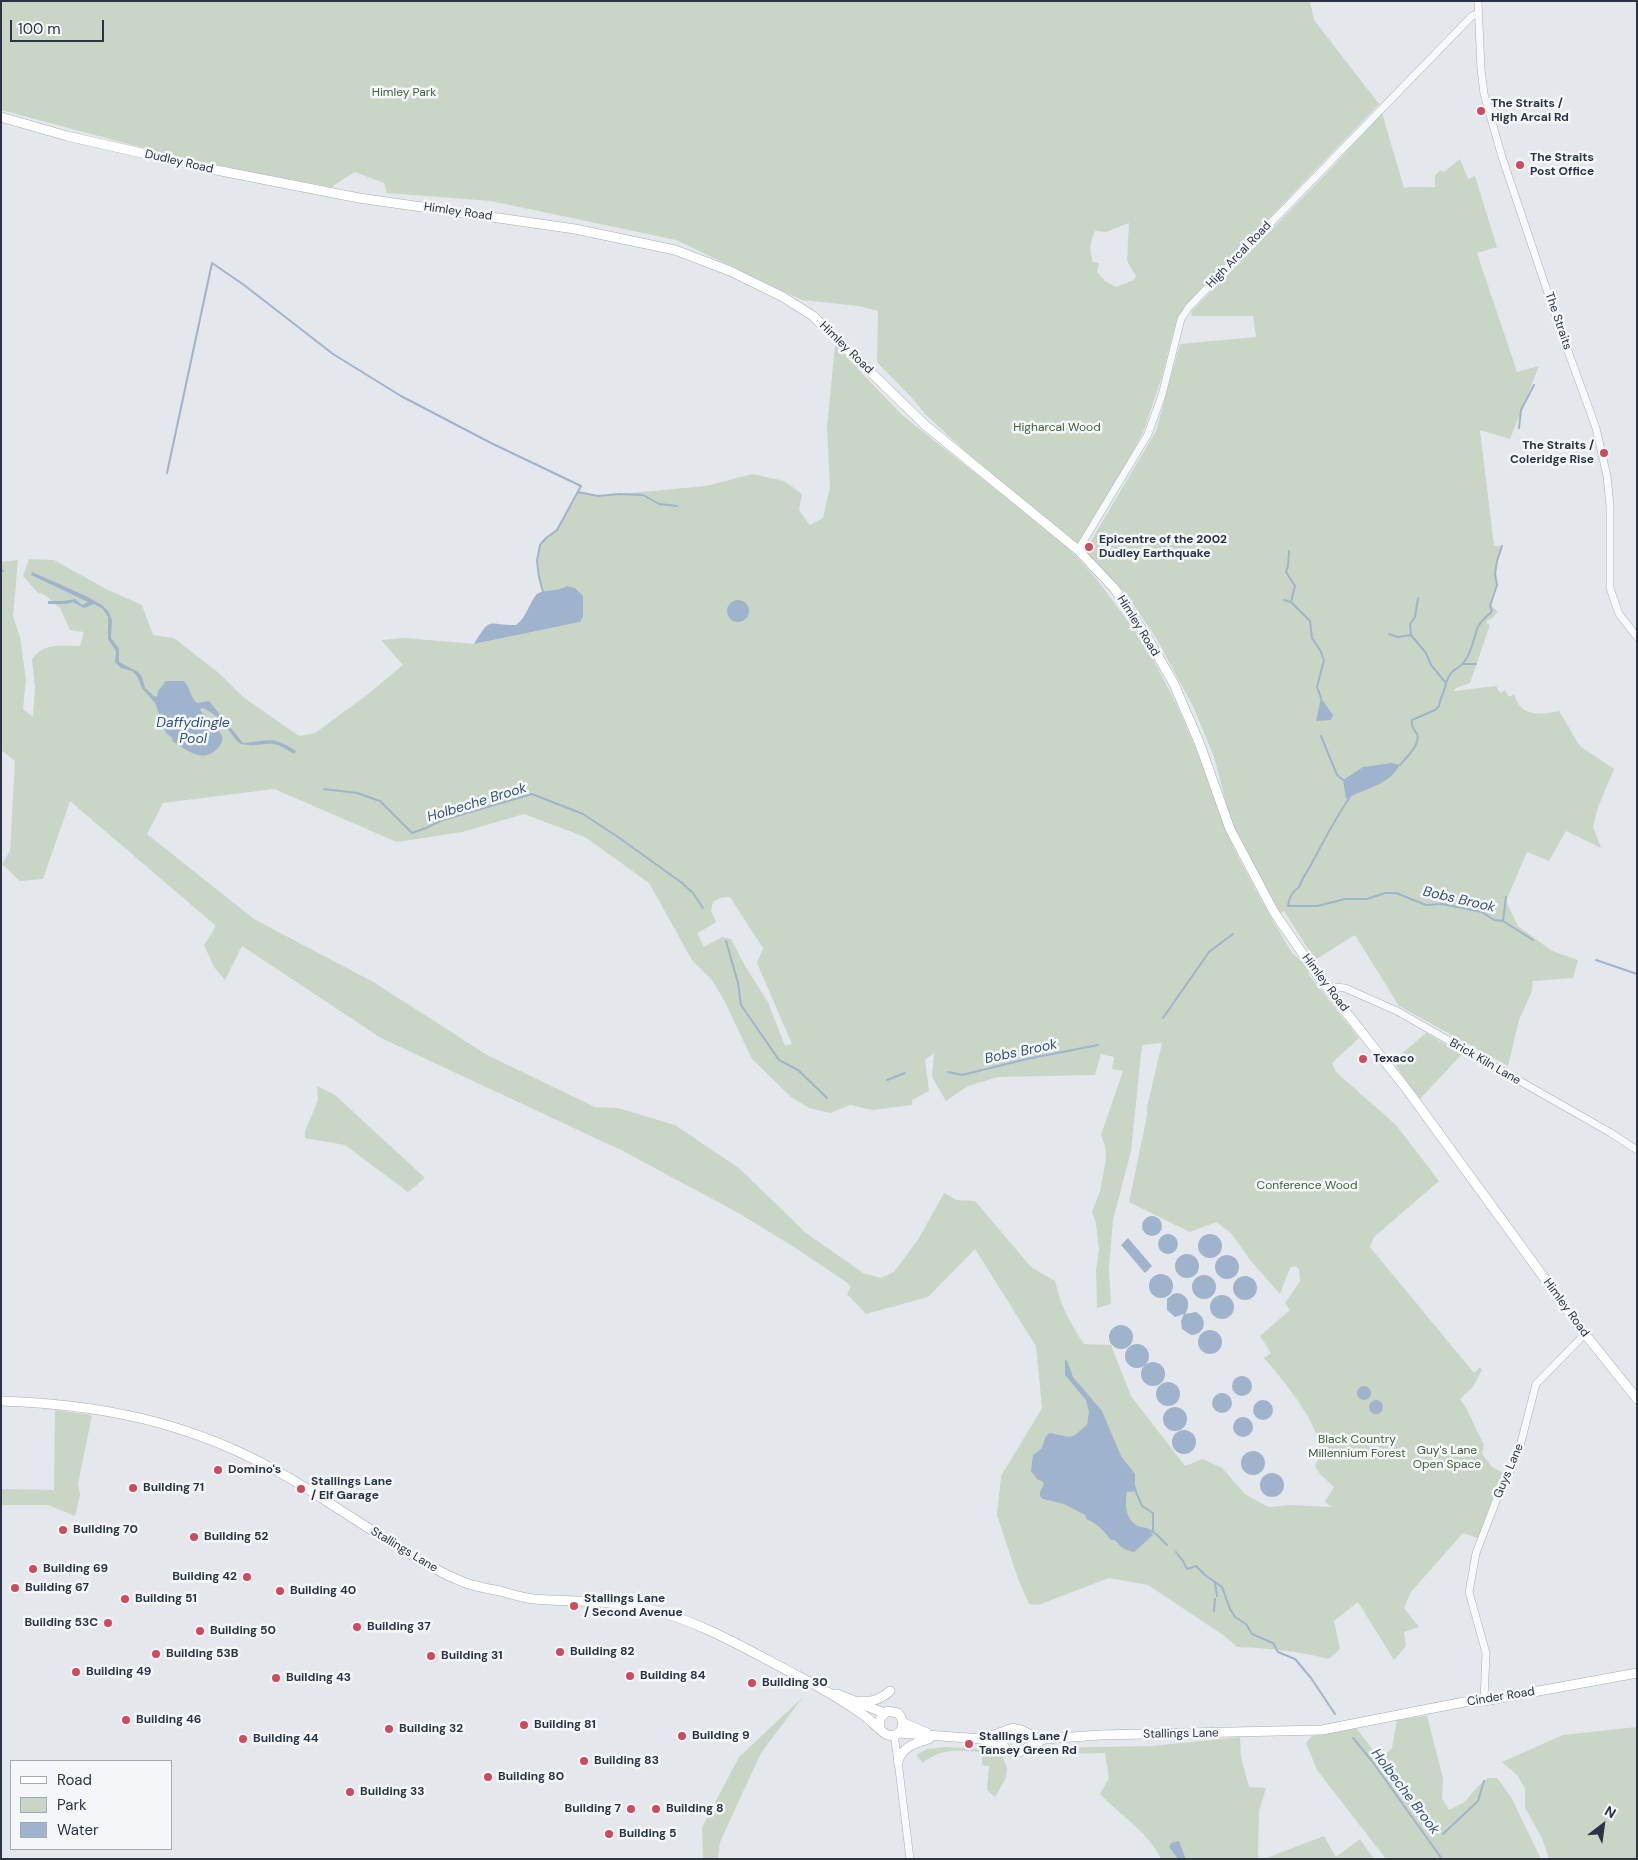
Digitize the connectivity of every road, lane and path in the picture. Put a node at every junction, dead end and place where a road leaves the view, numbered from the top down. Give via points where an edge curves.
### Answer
1 (1478, 1) edge
2 (1479, 12) junction
3 (1, 117) edge
4 (359, 198) joint
5 (1078, 550) junction
6 (1637, 637) edge
7 (1329, 989) junction
8 (1637, 1150) edge
9 (1585, 1334) junction
10 (1637, 1399) edge
11 (1, 1401) edge
12 (1637, 1673) edge
13 (814, 1684) junction
14 (890, 1691) dead end
15 (1484, 1700) junction
16 (855, 1701) junction
17 (884, 1713) junction
18 (904, 1723) junction
19 (880, 1729) junction
20 (1322, 1730) joint
21 (1005, 1732) junction
22 (1024, 1732) junction
23 (896, 1734) junction
24 (937, 1737) junction
25 (983, 1739) junction
26 (1041, 1740) junction
27 (1004, 1747) junction
28 (1025, 1749) junction
29 (898, 1760) junction
30 (910, 1859) edge

1 - 2 street, The Straits
2 - 5 street, High Arcal Road via 1189,307 1181,319 1162,395 1148,434
2 - 6 street, The Straits via 1484,94 1502,157 1596,428 1610,506 1610,588 1619,614
3 - 4 main road, Dudley Road via 67,136 206,168
4 - 5 main road, Himley Road via 620,237 675,250 747,279 813,316 924,425
5 - 7 main road, Himley Road via 1114,588 1174,684 1230,829 1274,912
7 - 8 street, Brick Kiln Lane via 1345,988 1397,1011
7 - 9 main road, Himley Road via 1408,1091
9 - 10 main road, Himley Road
9 - 15 street, Guys Lane via 1535,1387 1518,1454 1476,1552 1470,1595 1486,1653
11 - 13 main road, Stallings Lane via 126,1413 182,1429 260,1461 432,1567 468,1584 532,1599 585,1600 649,1609 702,1627
12 - 15 main road, Cinder Road
13 - 16 main road
13 - 19 main road
14 - 16 main road via 872,1702
15 - 20 main road, Cinder Road
16 - 17 main road
17 - 18 main road via 890,1710 898,1712
17 - 19 main road via 880,1718
18 - 23 main road
18 - 24 main road
19 - 23 main road via 886,1734
20 - 26 main road, Stallings Lane
21 - 22 main road via 1013,1728
21 - 25 main road
21 - 27 main road
22 - 26 main road, Stallings Lane
22 - 28 main road via 1028,1740
23 - 24 main road
23 - 29 street
24 - 25 main road
24 - 29 main road via 907,1748
25 - 27 main road
26 - 28 main road, Stallings Lane
27 - 28 main road via 1012,1753
29 - 30 street

